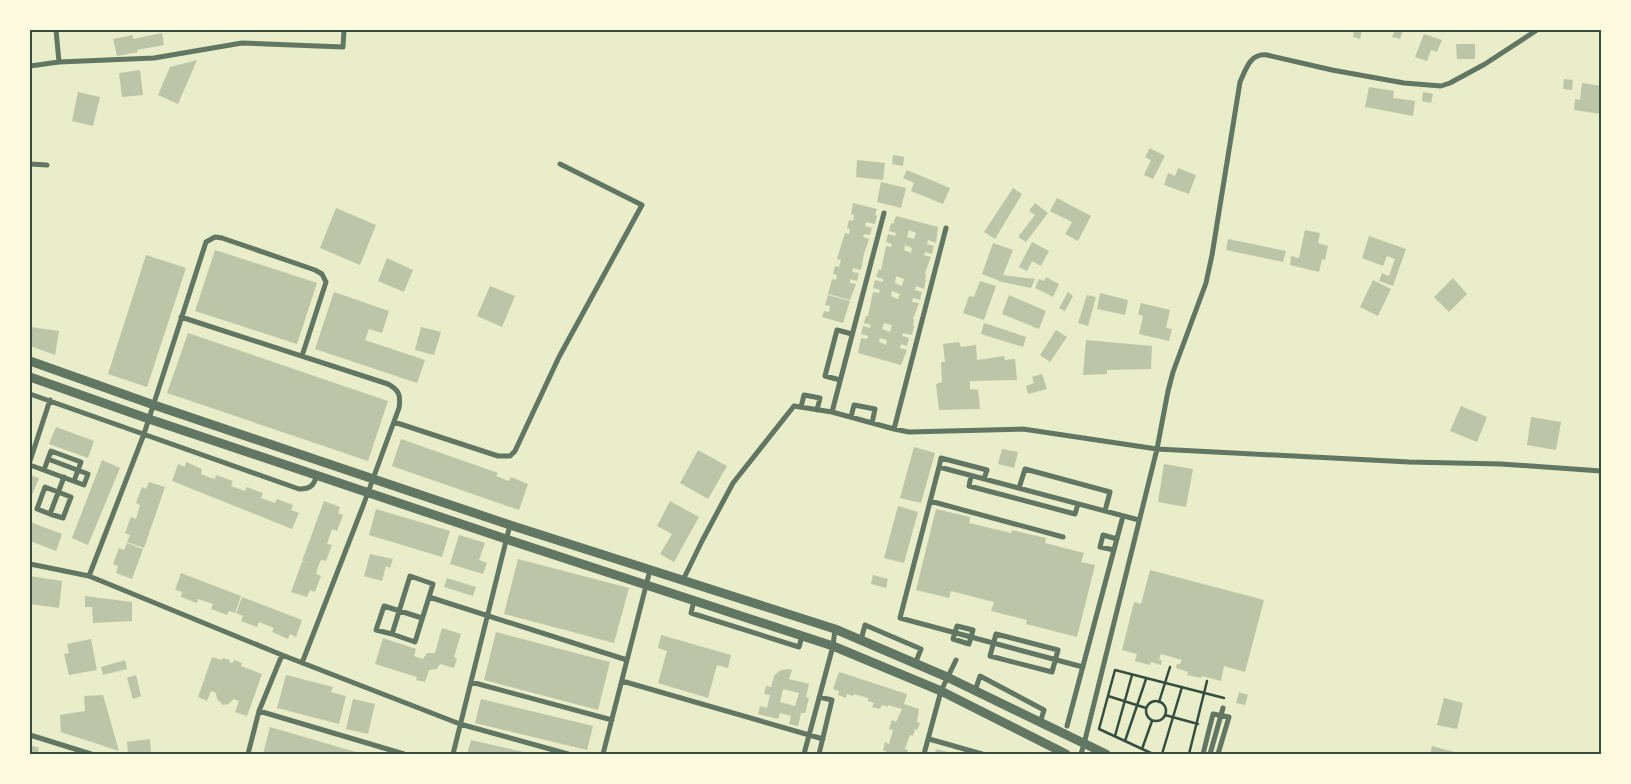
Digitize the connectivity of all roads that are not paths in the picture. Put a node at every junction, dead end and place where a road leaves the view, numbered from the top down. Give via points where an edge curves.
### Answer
1 (56, 30) edge
2 (344, 30) edge
3 (1537, 30) edge
4 (58, 62) junction
5 (30, 66) edge
6 (30, 164) edge
7 (560, 164) dead end
8 (47, 165) dead end
9 (884, 213) dead end
10 (946, 228) dead end
11 (181, 317) junction
12 (852, 334) junction
13 (302, 356) junction
14 (30, 361) edge
15 (30, 377) edge
16 (840, 380) junction
17 (30, 394) edge
18 (50, 400) junction
19 (154, 405) junction
20 (801, 407) junction
21 (817, 410) junction
22 (832, 412) junction
23 (851, 417) junction
24 (149, 419) junction
25 (394, 422) junction
26 (872, 423) junction
27 (894, 429) junction
28 (144, 434) junction
29 (1157, 449) junction
30 (30, 463) edge
31 (939, 467) junction
32 (44, 470) junction
33 (79, 470) junction
34 (1601, 470) edge
35 (317, 475) junction
36 (972, 476) junction
37 (64, 477) junction
38 (374, 479) junction
39 (984, 479) junction
40 (74, 481) junction
41 (1019, 488) junction
42 (58, 492) junction
43 (368, 492) junction
44 (930, 501) junction
45 (1078, 504) junction
46 (1105, 511) junction
47 (50, 514) junction
48 (1123, 516) junction
49 (1139, 520) junction
50 (510, 525) junction
51 (1063, 537) dead end
52 (1117, 538) junction
53 (506, 539) junction
54 (1114, 550) junction
55 (30, 562) edge
56 (650, 570) junction
57 (89, 576) junction
58 (683, 580) junction
59 (646, 585) junction
60 (429, 597) junction
61 (399, 611) junction
62 (488, 616) junction
63 (422, 618) junction
64 (835, 630) junction
65 (955, 633) junction
66 (392, 634) junction
67 (971, 637) junction
68 (861, 640) junction
69 (994, 643) junction
70 (833, 646) junction
71 (282, 655) junction
72 (626, 660) junction
73 (956, 660) dead end
74 (1056, 660) junction
75 (302, 663) junction
76 (915, 664) junction
77 (1083, 667) junction
78 (947, 677) junction
79 (622, 681) junction
80 (471, 682) junction
81 (975, 690) junction
82 (941, 691) junction
83 (819, 697) junction
84 (1223, 708) dead end
85 (259, 710) junction
86 (1221, 716) junction
87 (612, 720) junction
88 (1040, 722) junction
89 (460, 724) junction
90 (1067, 726) dead end
91 (30, 735) edge
92 (809, 735) junction
93 (823, 739) junction
94 (928, 739) junction
95 (1084, 744) junction
96 (393, 753) edge
97 (91, 754) edge
98 (248, 754) edge
99 (404, 754) edge
100 (453, 754) edge
101 (568, 754) edge
102 (602, 754) edge
103 (804, 754) edge
104 (819, 754) edge
105 (924, 754) edge
106 (982, 754) edge
107 (1066, 754) edge
108 (1081, 754) edge
109 (1106, 754) edge
110 (1203, 754) edge
111 (1210, 754) edge
112 (1218, 754) edge

1 - 4 street
2 - 4 street via 343,47 242,43 154,58
3 - 29 street via 1485,64 1450,84 1440,86 1404,83 1260,54 1248,64 1240,82 1206,283 1173,372
4 - 5 street
6 - 8 street
7 - 25 street via 642,205 559,357 515,451 510,456 498,456
9 - 12 street
10 - 27 street
11 - 13 street
11 - 13 street via 206,242 215,237 222,238 322,274 326,282
11 - 19 street
12 - 16 street
12 - 16 street via 837,330 826,376
13 - 25 street via 398,389 401,398
14 - 19 street
15 - 24 street
16 - 22 street
17 - 18 street
18 - 28 street
18 - 30 street
19 - 24 street
19 - 38 street
20 - 21 street
20 - 21 street via 804,395 820,398
20 - 58 street via 794,406 733,483
21 - 22 street
22 - 23 street
23 - 26 street
23 - 26 street via 854,405 875,409
24 - 28 street
24 - 35 street
25 - 38 street
26 - 27 street
27 - 29 street via 910,432 1023,429
28 - 35 street via 300,489 311,487
28 - 57 street
29 - 34 street
29 - 49 street
30 - 32 street
31 - 36 street
31 - 39 street via 942,458 987,470
31 - 44 street
32 - 33 street via 51,451 82,462
32 - 37 street
33 - 40 street
33 - 40 street via 88,474 84,485
35 - 43 street
36 - 39 street
36 - 45 street via 969,486 1075,514
37 - 40 street
37 - 42 street
38 - 43 street
38 - 50 street
39 - 41 street
41 - 45 street
41 - 46 street via 1025,469 1110,492
42 - 47 street
42 - 47 street via 71,497 63,518
42 - 47 street via 45,486 39,501 37,508
43 - 53 street
43 - 75 street
44 - 51 street
44 - 65 street via 900,618
45 - 46 street
46 - 48 street
48 - 49 street
48 - 52 street
49 - 95 street
50 - 53 street
50 - 56 street
52 - 54 street
52 - 54 street via 1103,535 1100,547
53 - 59 street
53 - 62 street
54 - 77 street
55 - 57 street
56 - 58 street
56 - 59 street
57 - 71 street
58 - 64 street
59 - 70 street
59 - 72 street
60 - 61 street via 433,584 410,576
60 - 62 street
60 - 63 street
61 - 63 street
61 - 66 street
61 - 66 street via 384,606 376,630
62 - 72 street
62 - 80 street
63 - 66 street via 415,642
64 - 68 street
64 - 70 street
65 - 67 street via 953,639 969,644
65 - 67 street via 957,626 973,630
67 - 69 street
68 - 76 street
68 - 76 street via 865,625 920,649
69 - 74 street
69 - 74 street via 996,634 1058,650
69 - 74 street via 990,656 1052,672
70 - 82 street
70 - 83 street
71 - 75 street
71 - 85 street
72 - 79 street
73 - 78 street
74 - 77 street
75 - 89 street
76 - 78 street
77 - 90 street
78 - 81 street
78 - 82 street
79 - 87 street
79 - 92 street
80 - 87 street
80 - 89 street
81 - 88 street
81 - 88 street via 980,676 1044,710
82 - 94 street
82 - 107 street
83 - 92 street
83 - 93 street via 832,700
84 - 86 street
85 - 96 street
85 - 98 street
86 - 110 street via 1213,714
86 - 111 street
86 - 112 street via 1229,718
87 - 102 street
88 - 95 street
89 - 100 street
89 - 101 street
91 - 97 street
92 - 93 street
92 - 103 street
93 - 104 street
94 - 105 street
94 - 106 street
95 - 108 street
95 - 109 street
96 - 99 street

